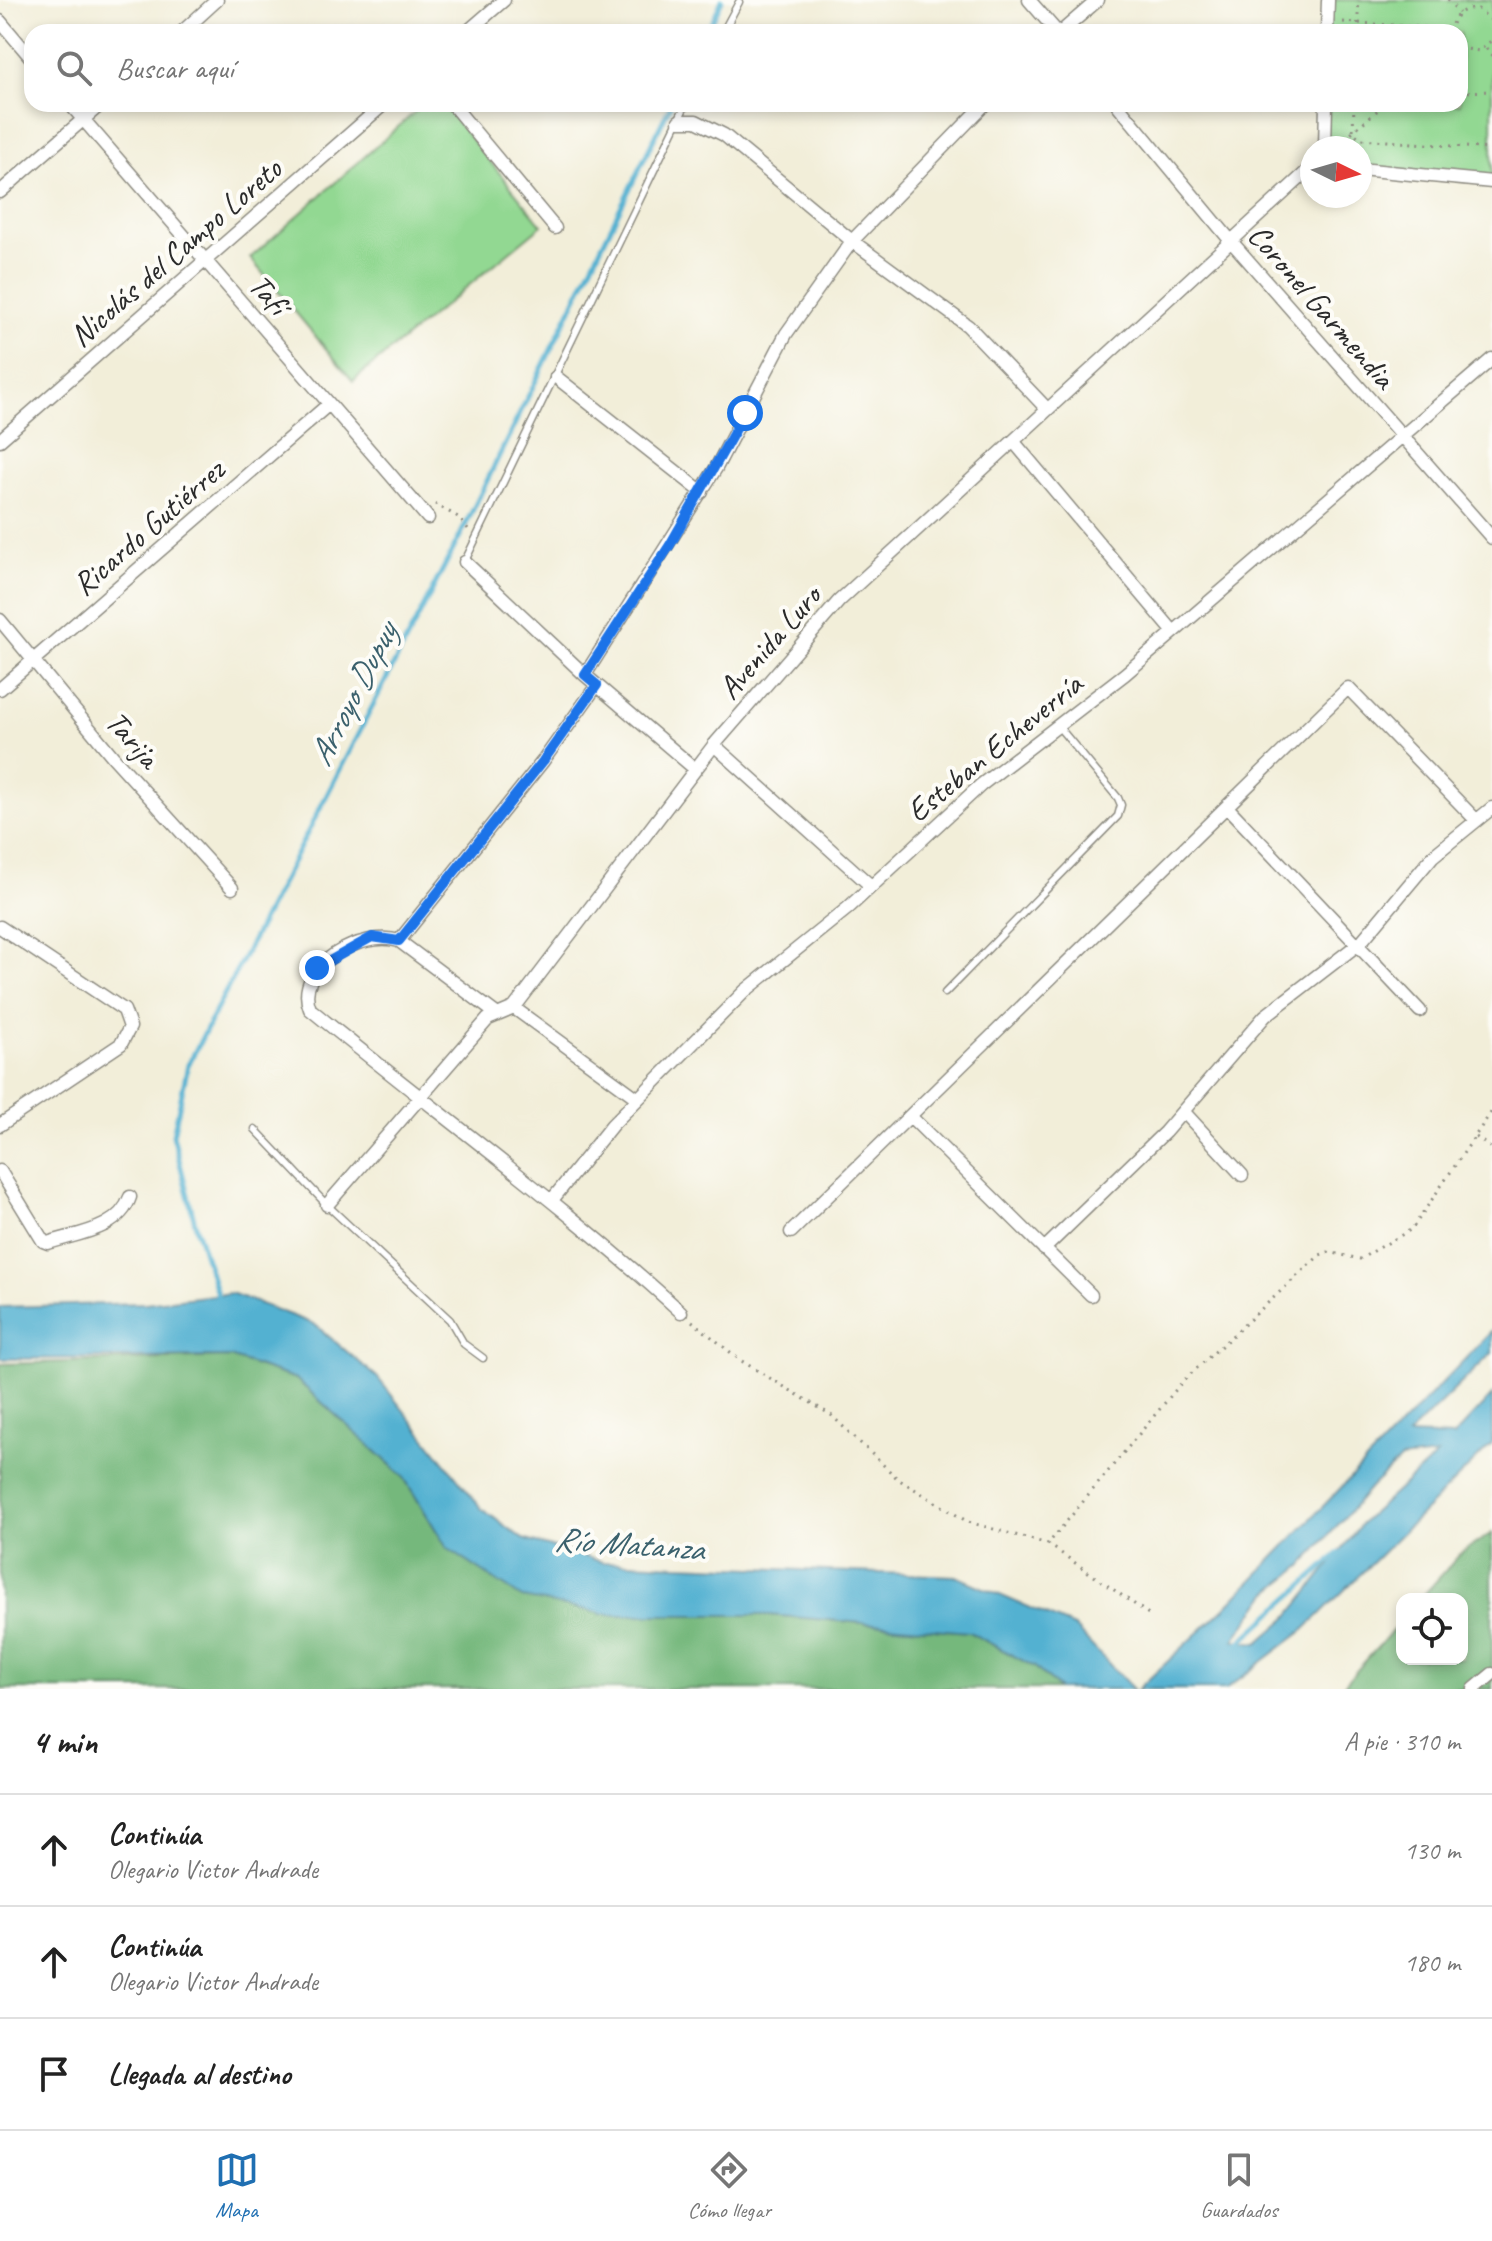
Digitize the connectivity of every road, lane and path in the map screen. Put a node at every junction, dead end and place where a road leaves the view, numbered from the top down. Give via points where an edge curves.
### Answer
1 (217, 0) edge
2 (1029, 0) edge
3 (1098, 0) edge
4 (1328, 0) edge
5 (1359, 0) edge
6 (1448, 0) edge
7 (499, 2) edge
8 (739, 2) dead end
9 (1459, 13) junction
10 (1491, 17) edge
11 (0, 21) edge
12 (1358, 23) junction
13 (191, 24) edge
14 (476, 24) edge
15 (727, 24) edge
16 (1052, 24) edge
17 (1069, 24) edge
18 (1328, 24) edge
19 (1350, 24) edge
20 (1378, 24) edge
21 (1454, 24) edge
22 (1492, 40) edge
23 (1486, 48) junction
24 (24, 50) edge
25 (1468, 51) edge
26 (1492, 56) edge
27 (1492, 91) edge
28 (1468, 92) edge
29 (77, 112) edge
30 (92, 112) edge
31 (375, 112) edge
32 (459, 112) edge
33 (683, 112) edge
34 (977, 112) edge
35 (1124, 112) edge
36 (1326, 112) edge
37 (1354, 112) edge
38 (1376, 112) edge
39 (84, 120) junction
40 (679, 121) junction
41 (1353, 132) junction
42 (1325, 136) edge
43 (1348, 136) edge
44 (1492, 149) edge
45 (1372, 170) edge
46 (1300, 178) edge
47 (1492, 182) edge
48 (0, 192) edge
49 (555, 228) dead end
50 (1230, 240) junction
51 (852, 241) junction
52 (205, 260) junction
53 (1492, 359) edge
54 (556, 377) junction
55 (329, 404) junction
56 (1047, 409) junction
57 (1402, 436) junction
58 (0, 440) edge
59 (1014, 442) junction
60 (702, 492) junction
61 (458, 517) dead end
62 (428, 518) dead end
63 (471, 531) dead end
64 (1492, 538) edge
65 (465, 562) joint
66 (0, 620) edge
67 (1172, 630) junction
68 (33, 659) junction
69 (585, 675) junction
70 (597, 685) junction
71 (0, 689) edge
72 (1058, 726) junction
73 (714, 745) junction
74 (695, 769) junction
75 (1227, 807) junction
76 (1492, 808) edge
77 (1476, 820) junction
78 (871, 886) junction
79 (232, 888) dead end
80 (0, 927) edge
81 (399, 941) junction
82 (1358, 945) junction
83 (945, 993) dead end
84 (514, 1008) junction
85 (1420, 1011) dead end
86 (495, 1013) junction
87 (419, 1098) junction
88 (637, 1098) junction
89 (1183, 1111) junction
90 (1492, 1111) edge
91 (910, 1116) junction
92 (0, 1125) edge
93 (255, 1129) dead end
94 (1474, 1136) junction
95 (1492, 1149) edge
96 (0, 1171) edge
97 (1242, 1175) dead end
98 (130, 1197) dead end
99 (552, 1200) junction
100 (327, 1205) junction
101 (791, 1232) dead end
102 (1044, 1249) junction
103 (1091, 1295) dead end
104 (681, 1312) joint
105 (483, 1358) dead end
106 (1048, 1544) junction
107 (1150, 1615) dead end
108 (1492, 1674) edge
109 (1474, 1689) edge

1 - 13 street
2 - 16 street
3 - 17 street
4 - 18 street
5 - 12 path
6 - 9 path
7 - 14 street
8 - 15 lane
9 - 10 path via 1474,8
9 - 21 path
11 - 24 street
12 - 19 path
12 - 20 path
22 - 23 path
23 - 25 path
23 - 26 path
27 - 28 path
29 - 39 street, Tafí
30 - 39 street
31 - 52 street, Nicolás del Campo Loreto
32 - 49 street
33 - 40 lane
34 - 51 street
35 - 50 street, Coronel Garmendia
36 - 42 street
37 - 41 path
38 - 41 path
39 - 48 street
39 - 52 street, Tafí
40 - 51 street via 696,121 724,135
40 - 54 lane
41 - 43 path
41 - 44 path via 1361,139
45 - 47 street
46 - 50 street, Avenida Luro
50 - 56 street, Avenida Luro
50 - 57 street, Coronel Garmendia
51 - 56 street via 968,326
51 - 60 street via 779,344
52 - 55 street, Tafí
52 - 58 street, Nicolás del Campo Loreto
53 - 57 street, Esteban Echeverría
54 - 60 street
54 - 65 lane
55 - 62 street, Tafí
55 - 68 street, Ricardo Gutiérrez
56 - 59 street, Avenida Luro
57 - 64 street, Coronel Garmendia
57 - 67 street, Esteban Echeverría
59 - 67 street
59 - 73 street, Avenida Luro via 850,589
60 - 69 street
61 - 63 path
65 - 69 street
66 - 68 street, Tarija
67 - 72 street, Esteban Echeverría
68 - 71 street, Ricardo Gutiérrez
68 - 79 street, Tarija
69 - 70 street
70 - 74 street
70 - 81 street
72 - 78 street, Esteban Echeverría via 981,785
72 - 83 lane via 1118,798 1118,816
73 - 74 street, Avenida Luro
73 - 78 street
74 - 84 street, Avenida Luro
75 - 77 street via 1348,688
75 - 82 street
75 - 91 street
76 - 77 street
77 - 82 street via 1433,856
78 - 88 street, Esteban Echeverría via 718,1015
80 - 92 street via 124,1010 130,1027 121,1044
81 - 86 street
81 - 87 street via 372,937 317,968 306,992 310,1009
82 - 85 street
82 - 89 street via 1265,1016
84 - 86 street
84 - 88 street
86 - 87 street
87 - 99 street
87 - 100 street
88 - 99 street, Esteban Echeverría
89 - 97 street
89 - 102 street
90 - 94 path
91 - 101 street
91 - 102 street
93 - 100 lane
94 - 95 path
94 - 106 path via 1412,1229 1360,1259 1320,1255 1183,1381
96 - 98 street via 48,1243 120,1218
99 - 104 street
100 - 105 lane via 450,1320 464,1344
102 - 103 street
104 - 106 path via 740,1360 831,1415 898,1479 968,1522
106 - 107 path
108 - 109 street

